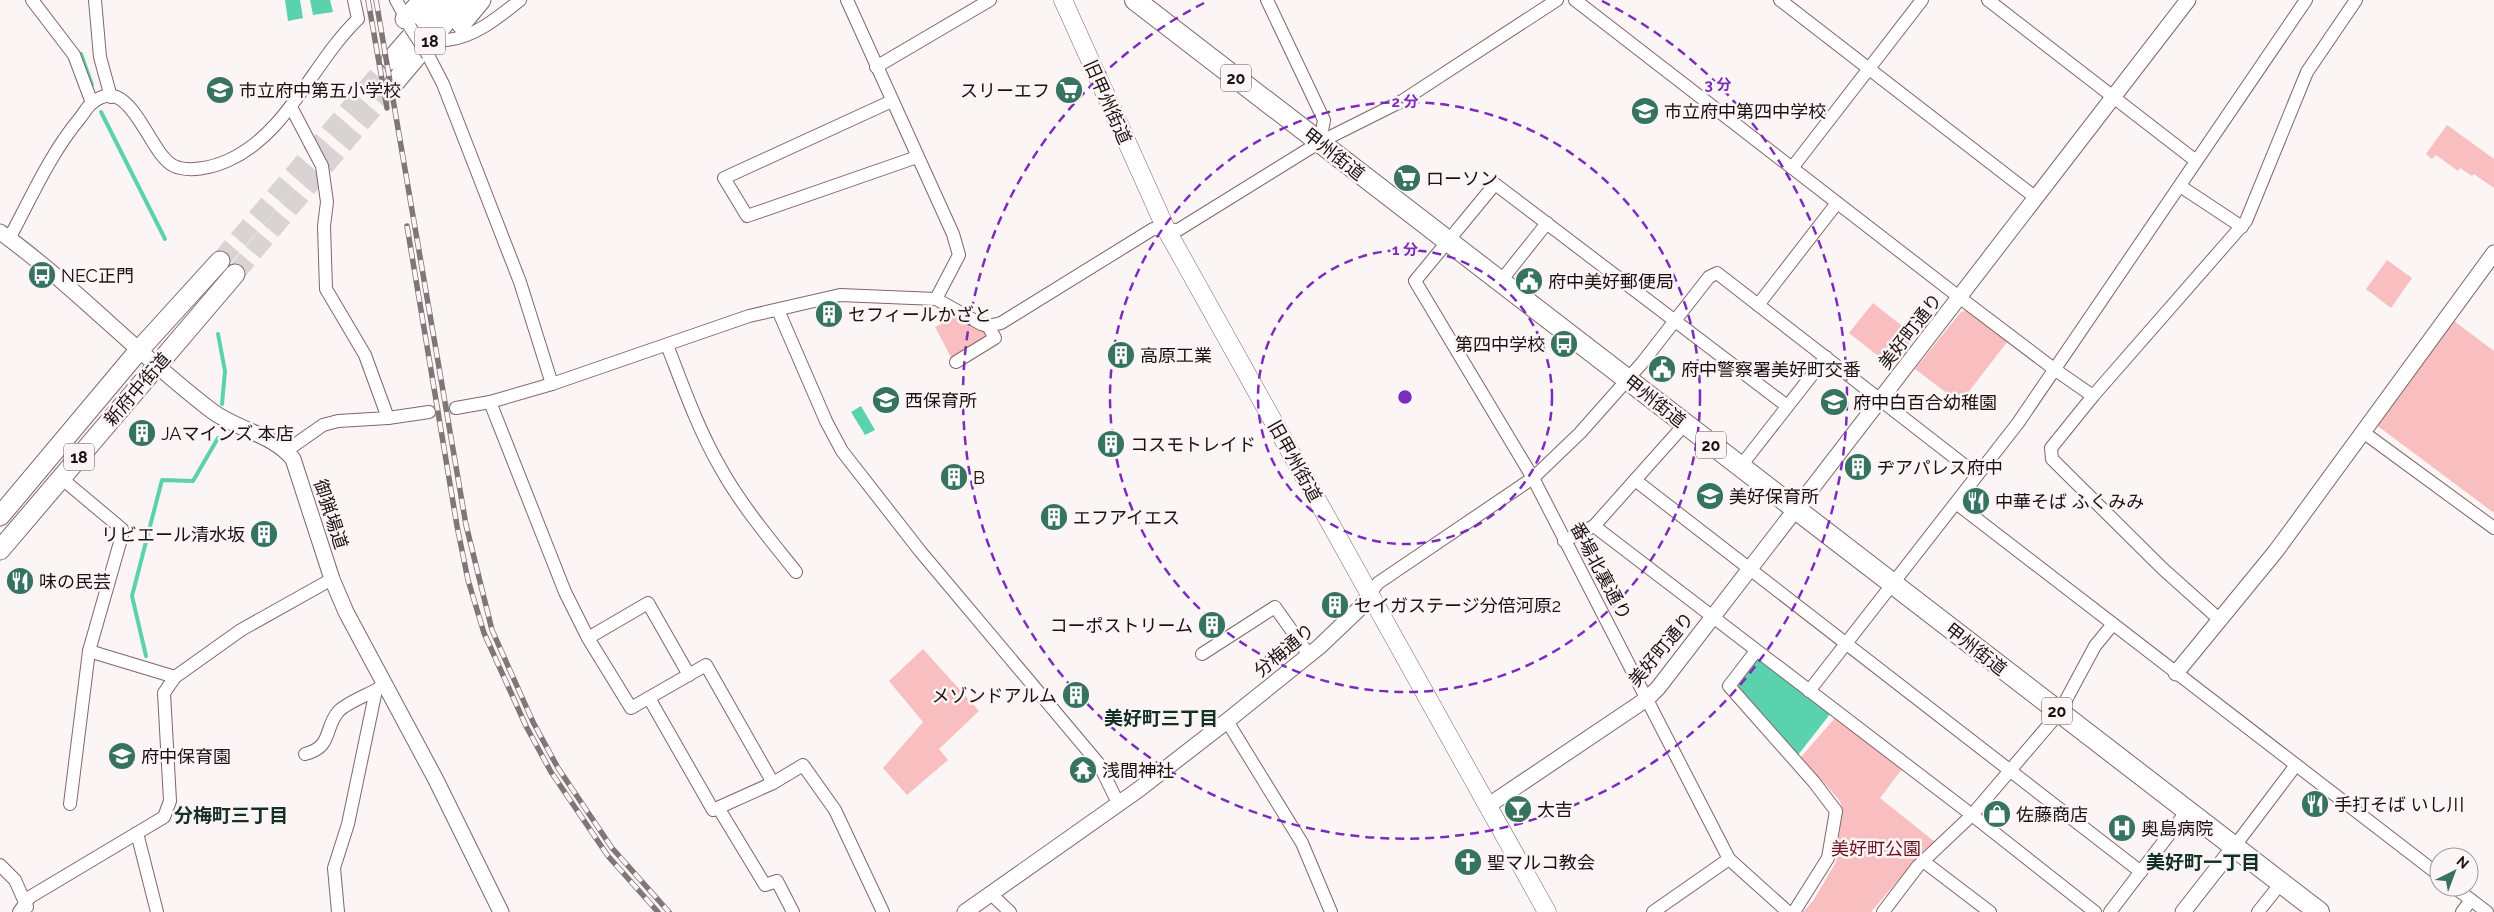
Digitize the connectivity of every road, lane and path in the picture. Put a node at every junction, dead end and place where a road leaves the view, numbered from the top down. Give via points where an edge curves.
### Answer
1 (32, 0) edge
2 (95, 0) edge
3 (354, 0) edge
4 (396, 0) edge
5 (423, 0) edge
6 (443, 0) edge
7 (464, 0) edge
8 (481, 0) edge
9 (520, 0) edge
10 (847, 0) edge
11 (990, 0) edge
12 (1063, 0) edge
13 (1134, 0) edge
14 (1558, 0) edge
15 (1575, 0) edge
16 (1780, 0) edge
17 (1922, 0) edge
18 (1988, 0) edge
19 (2188, 0) edge
20 (2306, 0) edge
21 (2356, 0) edge
22 (1268, 1) edge
23 (1073, 8) edge
24 (408, 23) junction
25 (447, 40) junction
26 (430, 57) junction
27 (391, 60) tunnel mouth
28 (876, 67) junction
29 (1869, 69) junction
30 (395, 82) tunnel mouth
31 (111, 97) junction
32 (2114, 97) junction
33 (892, 101) junction
34 (92, 103) junction
35 (291, 107) junction
36 (1320, 142) junction
37 (917, 157) junction
38 (2196, 161) junction
39 (1792, 168) junction
40 (2180, 186) junction
41 (2036, 198) junction
42 (1837, 203) junction
43 (1547, 223) junction
44 (2242, 228) junction
45 (1166, 230) junction
46 (5, 235) edge
47 (1446, 241) junction
48 (2494, 253) edge
49 (220, 261) tunnel mouth
50 (235, 274) tunnel mouth
51 (1500, 282) junction
52 (1959, 297) junction
53 (936, 299) junction
54 (1758, 305) junction
55 (778, 310) junction
56 (1676, 321) junction
57 (988, 326) junction
58 (666, 345) junction
59 (140, 349) junction
60 (1826, 358) junction
61 (956, 362) dead end
62 (158, 365) junction
63 (2054, 369) junction
64 (1627, 379) junction
65 (552, 384) junction
66 (2093, 396) junction
67 (1880, 400) junction
68 (490, 402) junction
69 (1787, 406) junction
70 (456, 408) tunnel mouth
71 (429, 412) tunnel mouth
72 (388, 418) junction
73 (1685, 424) junction
74 (2363, 432) junction
75 (286, 451) junction
76 (1740, 467) junction
77 (1977, 475) junction
78 (61, 478) junction
79 (1533, 478) junction
80 (1635, 480) junction
81 (1956, 503) junction
82 (1795, 510) junction
83 (0, 516) edge
84 (1594, 526) junction
85 (2494, 528) edge
86 (1564, 541) junction
87 (0, 550) edge
88 (1750, 569) junction
89 (796, 572) dead end
90 (332, 578) junction
91 (1893, 585) junction
92 (1370, 594) junction
93 (1713, 617) junction
94 (2219, 619) junction
95 (2113, 624) junction
96 (588, 638) junction
97 (1847, 644) junction
98 (88, 651) junction
99 (1756, 651) junction
100 (1202, 654) dead end
101 (1309, 655) junction
102 (2176, 673) junction
103 (689, 675) junction
104 (175, 677) junction
105 (381, 687) junction
106 (1809, 691) junction
107 (649, 698) junction
108 (1648, 698) junction
109 (2059, 713) junction
110 (1227, 721) junction
111 (305, 754) dead end
112 (2296, 765) junction
113 (2012, 771) junction
114 (772, 783) junction
115 (1118, 803) junction
116 (70, 804) dead end
117 (1489, 805) junction
118 (719, 809) junction
119 (2187, 811) junction
120 (1972, 815) junction
121 (137, 833) junction
122 (2234, 847) junction
123 (1729, 859) junction
124 (1923, 861) junction
125 (0, 865) edge
126 (2429, 867) edge
127 (2141, 872) junction
128 (2281, 883) junction
129 (990, 893) junction
130 (2467, 897) edge
131 (2471, 900) junction
132 (24, 909) edge
133 (157, 912) edge
134 (338, 912) edge
135 (501, 912) edge
136 (793, 912) edge
137 (883, 912) edge
138 (965, 912) edge
139 (1010, 912) edge
140 (1331, 912) edge
141 (1548, 912) edge
142 (1653, 912) edge
143 (1788, 912) edge
144 (1794, 912) edge
145 (1883, 912) edge
146 (1990, 912) edge
147 (2096, 912) edge
148 (2110, 912) edge
149 (2183, 912) edge
150 (2258, 912) edge
151 (2319, 912) edge
152 (2462, 912) edge
153 (2487, 912) edge

1 - 34 street via 74,55
2 - 31 street via 100,57
3 - 35 street via 358,19 321,62
4 - 24 street
5 - 24 main road
6 - 27 main road, 18
7 - 30 main road, 18
8 - 25 main road
9 - 25 street via 495,20 460,38
10 - 28 street
11 - 28 street
12 - 23 main road, 旧甲州街道
13 - 36 highway, 甲州街道 / 20
14 - 36 street via 1402,101
15 - 39 street
16 - 29 street
17 - 29 street
18 - 32 street
19 - 32 street, 美好町通り
20 - 38 street
21 - 44 street via 2307,72
22 - 36 street via 1324,120
23 - 45 main road, 旧甲州街道
24 - 26 street, bridge
25 - 26 main road
26 - 65 street via 520,282
28 - 33 street
29 - 39 street
29 - 41 street
31 - 34 street
31 - 35 street via 126,102 157,151 172,165 183,168 205,168 229,160 255,144
32 - 38 street
32 - 41 street, 美好町通り
33 - 37 street
33 - 37 street via 724,178 747,216
34 - 46 street via 57,149
35 - 72 street via 322,166 327,202 324,235 326,288 365,355
36 - 45 street via 1178,230
36 - 47 highway, 甲州街道 / 20
37 - 53 street via 953,234 959,255
38 - 40 street
39 - 42 street
40 - 44 street
40 - 63 street
41 - 52 street, 美好町通り
42 - 52 street
42 - 54 street
43 - 47 street via 1495,184
43 - 51 street
43 - 56 street
44 - 66 street
45 - 57 street via 1154,229 1001,323
45 - 92 main road, 旧甲州街道
46 - 59 street
47 - 51 highway, 甲州街道 / 20
47 - 79 street, 番場北裏通り via 1415,281
48 - 74 street
49 - 59 main road, 新府中街道 / 18
50 - 62 main road, 新府中街道 / 18
51 - 64 highway, 甲州街道 / 20
52 - 63 street
52 - 67 street, 美好町通り
53 - 55 street via 840,295
53 - 57 street
54 - 56 street, 分梅通り via 1716,273 1709,277
54 - 60 street
55 - 58 street via 749,316
55 - 115 street via 842,451 920,551 1099,764
56 - 64 street, 分梅通り
56 - 69 street
57 - 61 street via 995,338
58 - 65 street
58 - 89 street via 720,468
59 - 62 street
59 - 83 main road, 新府中街道 / 18
60 - 67 street
60 - 69 street
62 - 75 street via 214,412
62 - 78 main road, 新府中街道 / 18
63 - 66 street
63 - 77 street via 2018,423
64 - 73 highway, 甲州街道 / 20
64 - 79 street, 分梅通り
65 - 68 street
66 - 94 street via 2054,443 2050,454 2052,459
67 - 77 street
67 - 82 street, 美好町通り
68 - 70 street
68 - 96 street via 565,592
69 - 76 street
71 - 72 street
72 - 75 street via 323,425
73 - 76 highway, 甲州街道 / 20
73 - 80 street
74 - 85 street
74 - 94 street via 2276,551
75 - 90 street, 御猟場道 via 296,468
76 - 82 highway, 甲州街道 / 20
77 - 81 street
78 - 87 main road, 新府中街道 / 18
78 - 98 street via 123,532
79 - 86 street, 番場北裏通り
79 - 92 street, 分梅通り via 1378,584
80 - 84 street
80 - 88 street
81 - 91 street
81 - 95 street
82 - 88 street, 美好町通り
82 - 91 highway, 甲州街道 / 20
84 - 86 street
84 - 93 street
86 - 108 street, 番場北裏通り
88 - 93 street, 美好町通り
88 - 97 street
90 - 104 street via 241,630
90 - 105 street, 御猟場道
91 - 97 street
91 - 109 highway, 甲州街道 / 20
92 - 101 street, 分梅通り via 1361,607
92 - 117 main road, 旧甲州街道
93 - 99 street
93 - 108 street, 美好町通り
94 - 102 street
95 - 102 street
95 - 109 street via 2095,646
96 - 103 street via 648,604
96 - 107 street via 631,708
97 - 106 street
97 - 113 street
98 - 104 street
98 - 116 street
99 - 106 street
99 - 144 street via 1729,686 1836,811 1828,858
100 - 101 street via 1275,607
101 - 110 street, 分梅通り
102 - 112 street
103 - 107 street
103 - 114 street via 706,666
104 - 121 street via 164,693 170,801 164,817
105 - 111 street via 338,711 324,743 314,752
105 - 134 street via 334,868
105 - 135 street, 御猟場道 via 436,780
106 - 120 street
107 - 118 street via 713,810
108 - 117 street, 美好町通り
108 - 123 street, 番場北裏通り
109 - 113 street
109 - 119 highway, 甲州街道 / 20
110 - 115 street, 分梅通り
110 - 140 street via 1302,843
112 - 122 street
112 - 126 street
113 - 120 street
113 - 127 street
114 - 118 street
114 - 137 street via 803,765 835,810
115 - 129 street, 分梅通り
117 - 141 main road, 旧甲州街道
118 - 136 street via 765,885 777,881
119 - 122 highway, 甲州街道 / 20
119 - 127 street
120 - 124 street
120 - 147 street
121 - 132 street via 30,896
121 - 133 street
122 - 128 highway, 甲州街道 / 20
122 - 149 street
123 - 142 street
123 - 143 street, 番場北裏通り
124 - 145 street
124 - 146 street
125 - 132 street via 15,880
127 - 148 street
128 - 150 street
128 - 151 highway, 甲州街道 / 20
129 - 138 street, 分梅通り
129 - 139 street
130 - 131 street
131 - 152 street
131 - 153 street

